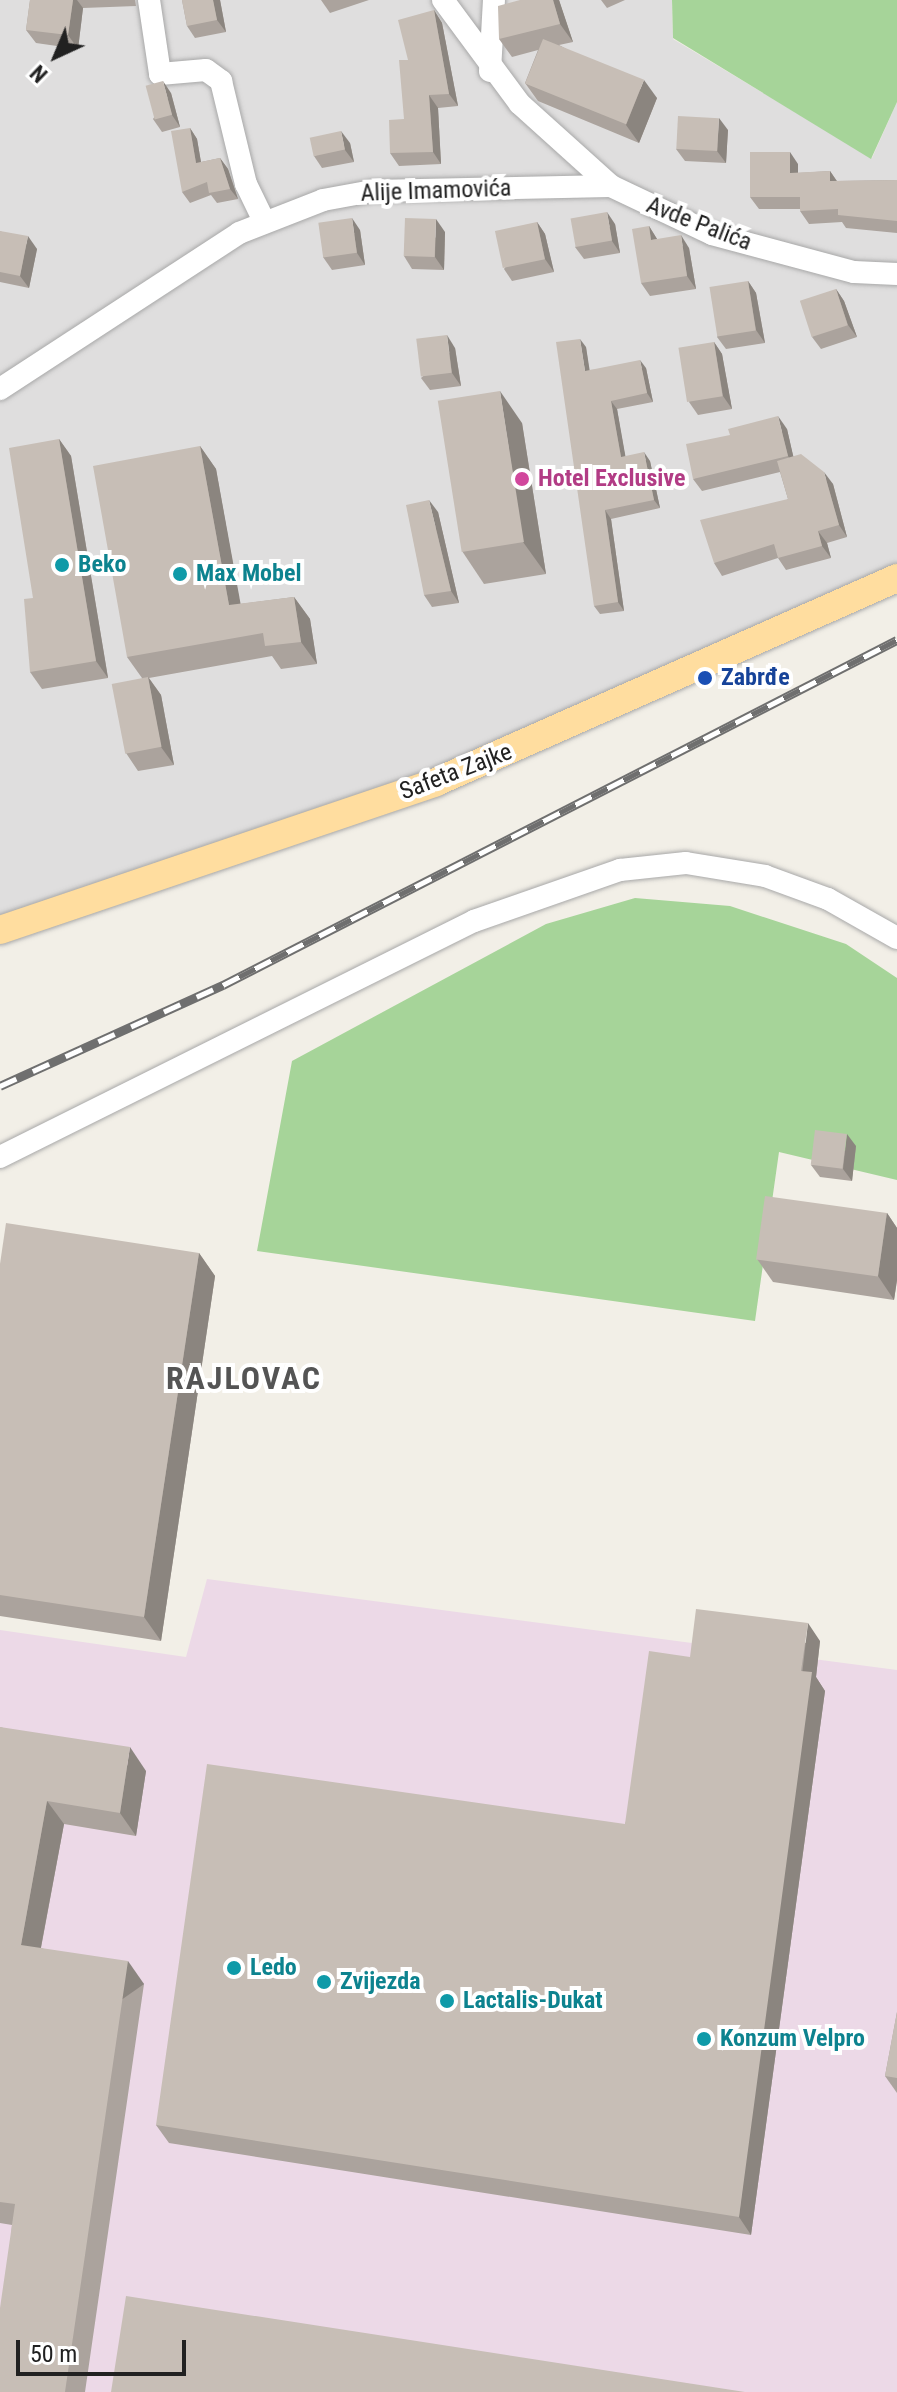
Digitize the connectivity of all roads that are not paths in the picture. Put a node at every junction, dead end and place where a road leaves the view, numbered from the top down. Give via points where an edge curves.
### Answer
1 (149, 0) edge
2 (443, 0) edge
3 (494, 0) edge
4 (490, 71) junction
5 (611, 186) junction
6 (264, 221) junction
7 (897, 274) edge
8 (0, 389) edge
9 (897, 578) edge
10 (0, 930) edge
11 (897, 938) edge
12 (0, 1157) edge

1 - 6 street via 160,74 206,70 221,81 246,184
2 - 4 street, Avde Palića
3 - 4 street
4 - 5 street, Avde Palića via 549,135
5 - 6 street, Alije Imamovića via 372,191
5 - 7 street, Avde Palića via 712,234 854,272
6 - 8 street, Alije Imamovića
9 - 10 main road, Safeta Zajke via 436,782
11 - 12 street via 828,899 765,876 686,863 620,870 474,921

